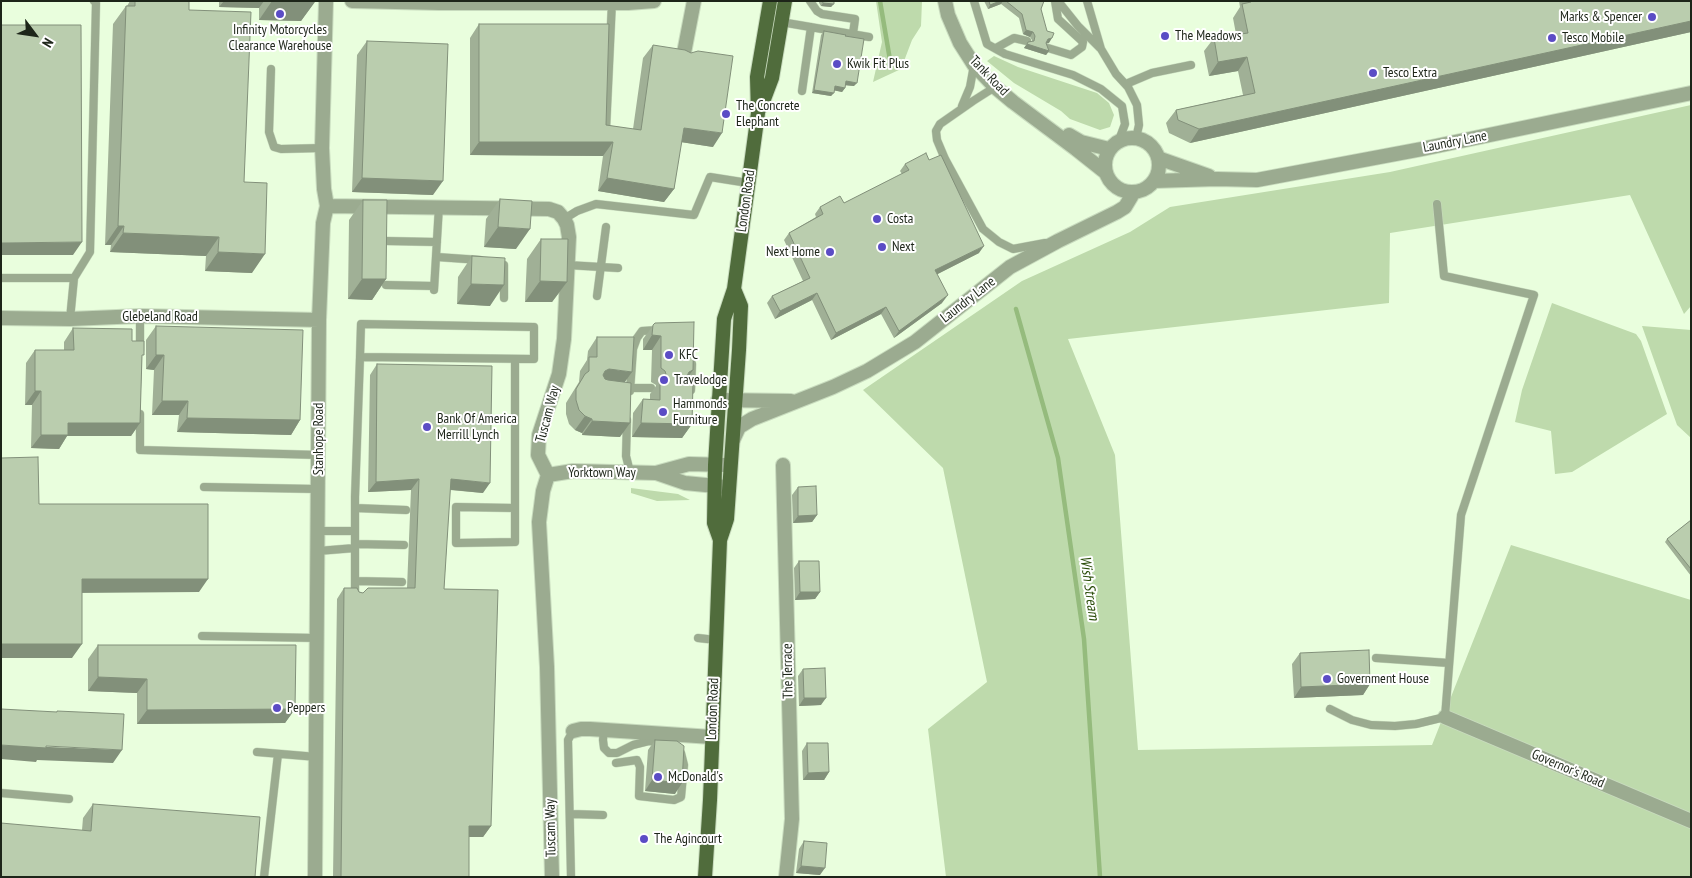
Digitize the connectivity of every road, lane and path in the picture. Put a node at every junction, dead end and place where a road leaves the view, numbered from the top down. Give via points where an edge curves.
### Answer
1 (94, 1) edge
2 (326, 1) edge
3 (352, 1) edge
4 (654, 1) edge
5 (694, 1) edge
6 (770, 1) edge
7 (785, 1) edge
8 (810, 1) edge
9 (945, 1) edge
10 (974, 1) edge
11 (1057, 1) edge
12 (1087, 1) edge
13 (439, 2) edge
14 (612, 2) edge
15 (781, 22) junction
16 (811, 27) junction
17 (853, 34) junction
18 (869, 37) dead end
19 (1026, 41) edge
20 (996, 48) junction
21 (1048, 48) edge
22 (1101, 49) junction
23 (683, 58) edge
24 (974, 65) junction
25 (1191, 65) dead end
26 (271, 69) dead end
27 (1126, 84) junction
28 (995, 87) junction
29 (802, 91) dead end
30 (1691, 94) edge
31 (962, 108) junction
32 (758, 113) junction
33 (1033, 115) junction
34 (606, 130) edge
35 (1136, 138) junction
36 (1114, 145) junction
37 (322, 148) junction
38 (1158, 158) junction
39 (1105, 172) junction
40 (1217, 179) junction
41 (1154, 181) junction
42 (748, 182) junction
43 (1134, 192) junction
44 (1438, 204) dead end
45 (327, 206) junction
46 (439, 206) junction
47 (564, 219) junction
48 (606, 227) dead end
49 (386, 241) edge
50 (1058, 241) junction
51 (437, 242) junction
52 (437, 257) junction
53 (567, 265) junction
54 (602, 267) junction
55 (618, 268) dead end
56 (1, 278) edge
57 (74, 278) junction
58 (386, 285) edge
59 (734, 289) junction
60 (597, 296) dead end
61 (504, 298) edge
62 (140, 316) junction
63 (1, 318) edge
64 (70, 319) junction
65 (319, 320) junction
66 (667, 330) edge
67 (140, 354) edge
68 (693, 356) edge
69 (360, 357) junction
70 (514, 359) junction
71 (651, 388) dead end
72 (683, 390) edge
73 (622, 391) edge
74 (630, 393) junction
75 (718, 400) junction
76 (736, 400) junction
77 (797, 401) junction
78 (140, 402) edge
79 (628, 414) edge
80 (733, 440) junction
81 (319, 455) junction
82 (714, 464) junction
83 (732, 465) junction
84 (783, 466) dead end
85 (630, 472) junction
86 (656, 473) junction
87 (548, 475) junction
88 (714, 486) junction
89 (204, 487) dead end
90 (730, 488) junction
91 (318, 489) junction
92 (355, 508) junction
93 (515, 508) junction
94 (406, 510) dead end
95 (318, 531) junction
96 (355, 531) junction
97 (720, 540) junction
98 (404, 545) dead end
99 (355, 546) junction
100 (318, 552) junction
101 (354, 581) junction
102 (402, 582) dead end
103 (354, 598) edge
104 (202, 636) dead end
105 (318, 638) junction
106 (698, 638) dead end
107 (716, 640) junction
108 (1376, 658) dead end
109 (1449, 663) junction
110 (1330, 709) dead end
111 (1445, 717) junction
112 (604, 729) junction
113 (573, 732) joint
114 (712, 737) junction
115 (666, 743) edge
116 (674, 748) edge
117 (258, 752) dead end
118 (278, 754) junction
119 (317, 756) junction
120 (616, 763) dead end
121 (1, 793) edge
122 (69, 798) dead end
123 (570, 814) junction
124 (603, 815) dead end
125 (1691, 821) edge
126 (264, 877) edge
127 (315, 877) edge
128 (552, 877) edge
129 (571, 877) edge
130 (704, 877) edge
131 (786, 877) edge

1 - 57 lane via 90,252
2 - 37 street, Stanhope Road
3 - 13 street
4 - 14 street
5 - 23 street
6 - 32 main road, London Road via 757,77
7 - 15 main road, London Road
8 - 17 lane via 822,14 855,19
9 - 24 street, Tank Road via 960,43
10 - 20 lane via 988,44
11 - 21 lane via 1058,18 1083,42 1082,47 1071,55
11 - 22 lane
12 - 22 lane
13 - 14 street
14 - 34 lane
15 - 16 lane
15 - 32 main road, London Road via 772,78
16 - 17 lane
16 - 29 lane
17 - 18 lane
19 - 20 lane via 1014,38
20 - 36 lane via 1005,54 1073,75 1101,89 1122,106 1125,124
22 - 27 lane
24 - 28 street, Tank Road
24 - 31 lane
25 - 27 lane via 1152,73
26 - 37 lane via 269,132 274,146
27 - 35 lane via 1137,105
28 - 31 lane
28 - 33 street, Tank Road
30 - 40 street, Laundry Lane via 1257,180
31 - 50 lane via 940,124 936,131 937,140 983,230 1013,249
32 - 42 main road, London Road
33 - 36 street, Tank Road via 1081,142
33 - 39 street, Tank Road
35 - 36 street
35 - 38 street via 1150,144
36 - 39 street via 1104,164
37 - 45 street, Stanhope Road
38 - 40 street, Laundry Lane
38 - 41 street via 1158,174
39 - 43 street via 1116,187 1124,192
40 - 41 street, Laundry Lane
41 - 43 street
42 - 47 lane via 710,177 694,215 596,204
42 - 59 main road, London Road
43 - 50 street, Laundry Lane via 1125,207
44 - 109 lane via 1444,276 1534,295 1461,515
45 - 46 street
45 - 65 street, Stanhope Road via 323,223
46 - 47 street via 549,208
46 - 51 lane
47 - 53 street, Tuscam Way via 569,237
48 - 54 lane
49 - 51 lane
50 - 77 street, Laundry Lane via 1010,267 915,342 867,371
51 - 52 lane
52 - 58 lane via 434,288
52 - 61 lane via 502,261
53 - 54 lane
53 - 87 street, Tuscam Way via 559,374 539,435 538,455
54 - 55 lane
54 - 60 lane
56 - 57 lane
57 - 64 lane
59 - 75 main road, London Road via 724,319
59 - 76 main road, London Road via 741,306
62 - 64 street, Glebeland Road
62 - 65 street, Glebeland Road
62 - 67 lane
63 - 64 street, Glebeland Road
65 - 81 street, Stanhope Road
66 - 74 lane via 642,331 637,338 633,349
68 - 72 lane via 691,391
69 - 70 lane
69 - 70 lane via 361,324 534,327 534,359
69 - 92 lane
70 - 93 lane
71 - 74 lane
73 - 74 lane
75 - 76 street, Laundry Lane
75 - 82 main road, London Road
76 - 77 street, Laundry Lane
76 - 80 main road, London Road
77 - 80 street, Laundry Lane via 752,418 739,427
78 - 81 lane via 140,450
79 - 85 lane via 625,443
80 - 83 main road, London Road
81 - 91 street, Stanhope Road
82 - 83 street, Yorktown Way
82 - 86 street, Yorktown Way via 689,464
82 - 88 main road, London Road
83 - 90 main road, London Road
84 - 131 street, The Terrace via 792,819
85 - 86 street, Yorktown Way
85 - 87 street, Yorktown Way via 573,471
86 - 88 street, Yorktown Way via 685,483
87 - 128 street, Tuscam Way via 539,522 547,667
88 - 90 street, Yorktown Way
88 - 97 main road, London Road via 714,523
89 - 91 lane
90 - 97 main road, London Road via 727,520
91 - 95 street, Stanhope Road
92 - 94 lane
92 - 96 lane
93 - 93 lane via 456,508 456,543 515,542
95 - 96 lane
95 - 100 street, Stanhope Road
96 - 99 lane
97 - 107 main road, London Road
98 - 99 lane
99 - 100 lane
99 - 101 lane
100 - 105 street, Stanhope Road
101 - 102 lane
101 - 103 lane
104 - 105 lane
105 - 119 street, Stanhope Road
106 - 107 lane
107 - 114 main road, London Road
108 - 109 lane
109 - 111 lane
110 - 111 lane via 1371,725 1416,724
111 - 125 street, Governor's Road
112 - 113 street
112 - 114 street
112 - 115 lane via 602,740 609,753 618,753 633,744 649,741
113 - 123 lane via 568,740
114 - 130 main road, London Road
116 - 120 lane via 681,753 684,765 681,797 674,800 638,796 640,767 636,760
117 - 118 lane
118 - 119 lane
118 - 126 lane
119 - 127 street, Stanhope Road
121 - 122 lane
123 - 124 lane
123 - 129 lane

